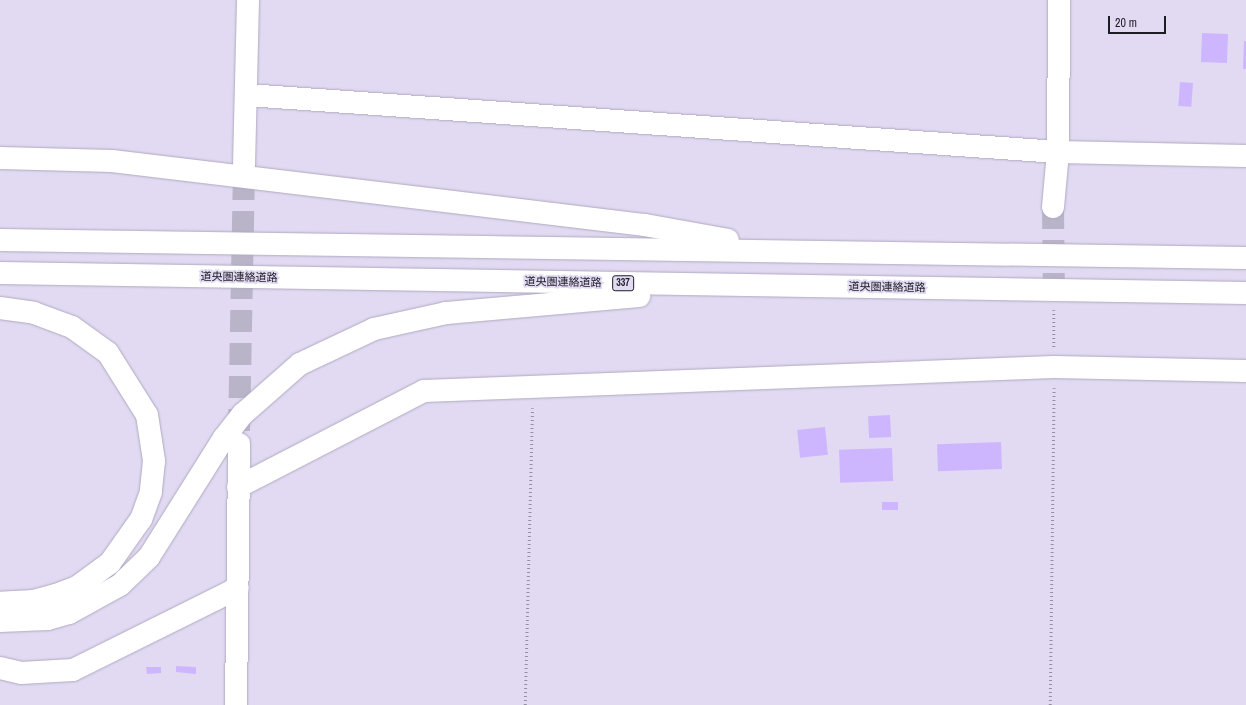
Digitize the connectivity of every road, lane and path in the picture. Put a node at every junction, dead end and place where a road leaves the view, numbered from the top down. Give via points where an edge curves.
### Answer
1 (248, 0) edge
2 (1059, 0) edge
3 (247, 95) junction
4 (1058, 152) junction
5 (1246, 156) edge
6 (0, 158) edge
7 (244, 165) tunnel mouth
8 (1053, 207) tunnel mouth
9 (0, 240) edge
10 (794, 251) junction
11 (1246, 258) edge
12 (0, 273) edge
13 (785, 285) junction
14 (1246, 293) edge
15 (1054, 305) tunnel mouth
16 (0, 308) edge
17 (1054, 367) junction
18 (1246, 370) edge
19 (533, 387) junction
20 (239, 444) tunnel mouth
21 (238, 487) junction
22 (238, 588) junction
23 (0, 602) edge
24 (0, 621) edge
25 (0, 668) edge
26 (236, 705) edge
27 (524, 705) edge
28 (1050, 705) edge

1 - 3 main road
2 - 4 main road
3 - 4 main road
3 - 7 main road
4 - 5 main road
4 - 8 main road
6 - 10 main road via 112,161 645,225
9 - 10 main road
10 - 11 main road
12 - 13 main road, 道央圏連絡道路 / 337
13 - 14 main road, 道央圏連絡道路 / 337
13 - 24 main road via 520,304 446,313 374,329 300,364 260,396 224,438 149,557 120,585 69,614 48,619
15 - 17 path
16 - 23 main road via 34,314 72,327 108,353 146,415 154,461 151,492 141,519 110,563 77,587 56,595 34,601
17 - 18 main road
17 - 19 main road
17 - 28 path
19 - 21 main road via 424,392
19 - 27 path
20 - 21 main road
21 - 22 main road
22 - 25 main road via 73,670 21,673
22 - 26 main road

